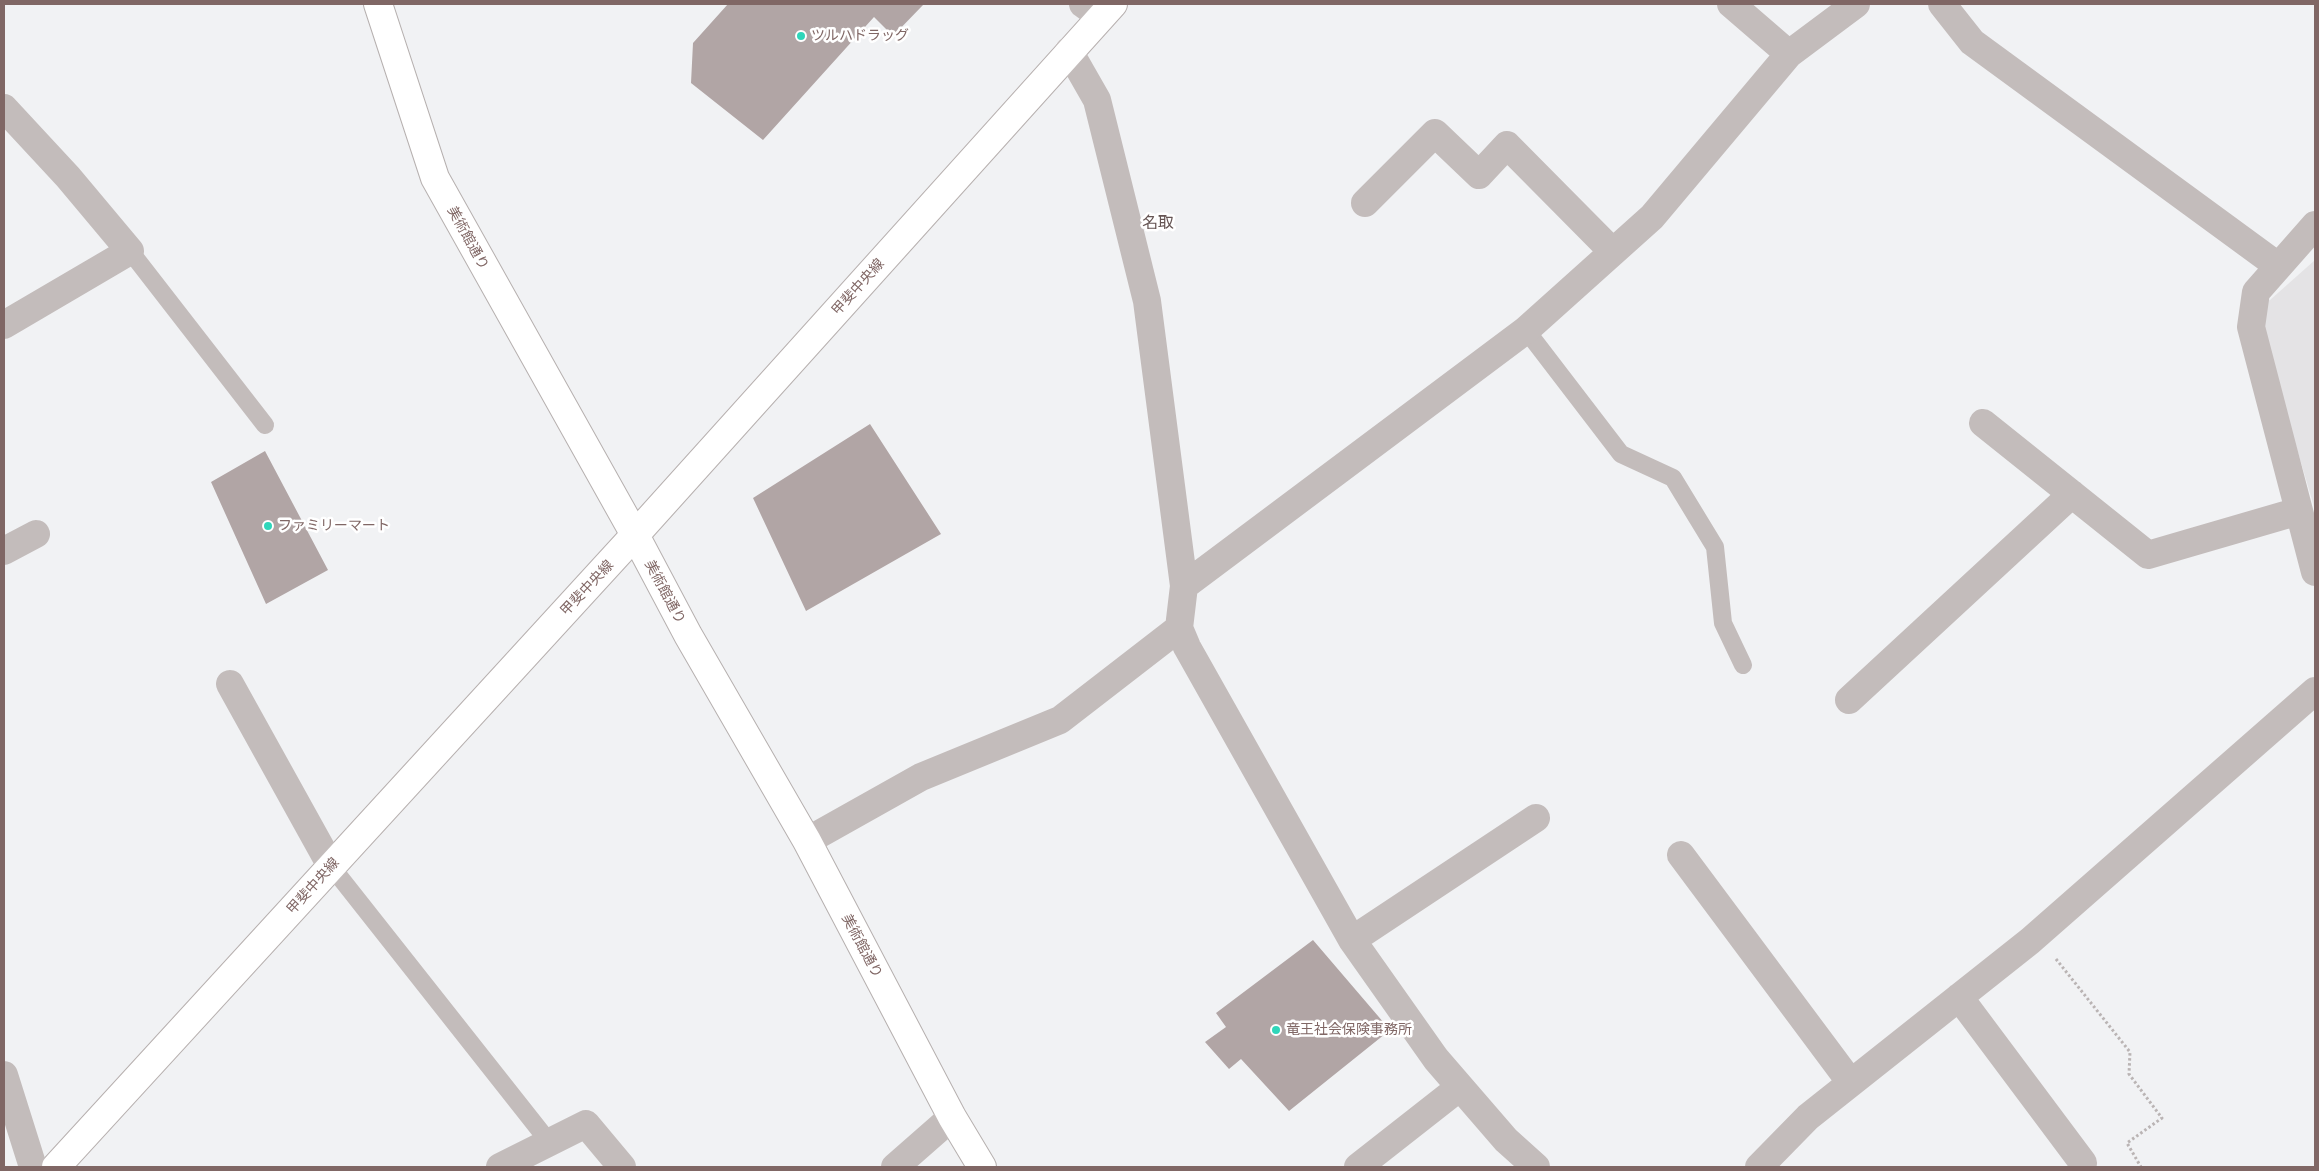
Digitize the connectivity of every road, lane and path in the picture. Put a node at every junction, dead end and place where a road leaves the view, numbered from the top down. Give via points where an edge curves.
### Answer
1 (378, 4) edge
2 (1731, 4) edge
3 (1856, 4) edge
4 (1942, 4) edge
5 (1099, 8) edge
6 (1069, 51) junction
7 (1790, 54) junction
8 (4, 108) edge
9 (1365, 202) dead end
10 (2315, 225) edge
11 (130, 250) junction
12 (1613, 252) junction
13 (2278, 266) junction
14 (4, 325) edge
15 (1526, 330) junction
16 (1983, 423) dead end
17 (266, 425) dead end
18 (2072, 494) junction
19 (2299, 511) junction
20 (36, 534) dead end
21 (635, 535) junction
22 (4, 552) edge
23 (2315, 572) edge
24 (1184, 586) junction
25 (1179, 628) junction
26 (1743, 665) dead end
27 (230, 684) dead end
28 (2315, 691) edge
29 (1849, 700) dead end
30 (1536, 818) dead end
31 (808, 842) junction
32 (1681, 855) dead end
33 (331, 866) junction
34 (2037, 935) junction
35 (1352, 940) junction
36 (1959, 997) junction
37 (4, 1074) edge
38 (1851, 1083) junction
39 (1460, 1087) junction
40 (952, 1117) junction
41 (549, 1142) junction
42 (2082, 1164) dead end
43 (33, 1167) edge
44 (56, 1167) edge
45 (500, 1167) edge
46 (622, 1167) edge
47 (895, 1167) edge
48 (982, 1167) edge
49 (1358, 1167) edge
50 (1536, 1167) edge
51 (1759, 1167) edge
52 (2141, 1167) edge

1 - 21 main road, 美術館通り via 435,178
2 - 7 street
3 - 7 street
4 - 13 street via 1972,42
5 - 6 main road, 甲斐中央線
6 - 21 main road, 甲斐中央線
6 - 24 street via 1096,100 1147,301
7 - 12 street via 1652,217
8 - 11 street
9 - 12 street via 1435,133 1479,175 1507,145
10 - 13 street
11 - 14 street
11 - 17 lane
12 - 15 street
13 - 19 street via 2256,292 2251,327
15 - 24 street
15 - 26 lane via 1621,454 1674,478 1715,547 1723,623
16 - 18 street
18 - 19 street via 2148,555
18 - 29 street
19 - 23 street
20 - 22 street
21 - 31 main road, 美術館通り via 688,635
21 - 33 main road, 甲斐中央線
24 - 25 street
25 - 31 street via 1060,720 920,777
25 - 35 street
27 - 33 street
28 - 34 street
30 - 35 street
31 - 40 main road, 美術館通り
32 - 38 street
33 - 41 lane
33 - 44 main road, 甲斐中央線
34 - 36 street
34 - 52 path via 2130,1052 2129,1074 2162,1118 2128,1143
35 - 39 street via 1436,1059
36 - 38 street
36 - 42 street
37 - 43 street
38 - 51 street via 1808,1117
39 - 49 street
39 - 50 street via 1506,1140
40 - 47 street
40 - 48 main road, 美術館通り
41 - 45 street
41 - 46 street via 586,1124

